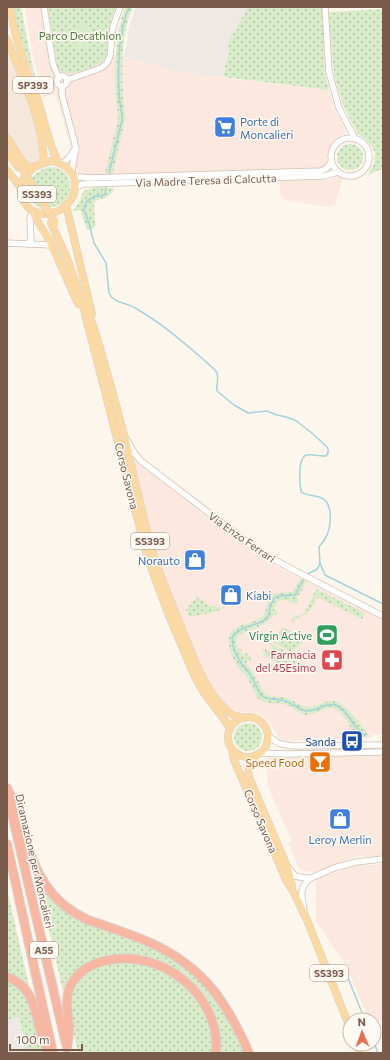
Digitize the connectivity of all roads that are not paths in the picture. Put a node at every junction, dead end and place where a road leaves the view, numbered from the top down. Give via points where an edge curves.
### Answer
1 (10, 7) edge
2 (44, 7) edge
3 (120, 7) edge
4 (326, 7) edge
5 (7, 39) edge
6 (59, 78) junction
7 (67, 80) junction
8 (62, 86) junction
9 (348, 126) junction
10 (7, 138) edge
11 (344, 139) junction
12 (355, 139) junction
13 (7, 145) edge
14 (76, 148) junction
15 (7, 152) edge
16 (44, 162) junction
17 (331, 162) junction
18 (60, 163) junction
19 (19, 166) junction
20 (34, 167) junction
21 (7, 170) edge
22 (338, 172) junction
23 (73, 174) junction
24 (21, 188) junction
25 (75, 188) junction
26 (66, 206) junction
27 (33, 210) junction
28 (7, 243) edge
29 (28, 244) junction
30 (52, 245) junction
31 (96, 342) junction
32 (124, 437) junction
33 (383, 616) edge
34 (244, 718) junction
35 (230, 729) junction
36 (268, 736) junction
37 (383, 745) edge
38 (232, 750) junction
39 (383, 752) edge
40 (259, 754) junction
41 (7, 790) edge
42 (7, 844) edge
43 (383, 860) edge
44 (286, 864) junction
45 (311, 878) junction
46 (293, 891) junction
47 (307, 920) junction
48 (7, 977) edge
49 (344, 1012) edge
50 (67, 1051) edge
51 (49, 1053) edge
52 (53, 1053) edge
53 (216, 1053) edge
54 (249, 1053) edge

1 - 18 main road, SP393 via 12,22 52,150
2 - 6 street via 53,64
3 - 7 street via 113,27 107,63 101,68
4 - 9 street via 329,72 339,108
5 - 16 main road, SP393 via 33,103 44,148
6 - 7 street via 63,76
6 - 8 street via 58,83
7 - 8 street
8 - 14 street
9 - 11 street
9 - 12 street
10 - 20 main road via 23,162
11 - 12 street
11 - 17 street via 332,150
12 - 22 street via 365,145 368,163 361,173 355,175 343,175
13 - 19 main road, Corso Savona / SS393
14 - 18 street via 69,158
14 - 23 street via 72,164
15 - 19 main road, Corso Savona / SS393
16 - 18 main road
16 - 20 main road
17 - 22 street
17 - 23 street, Via Madre Teresa di Calcutta via 321,171 88,178
18 - 23 main road
19 - 31 main road, Corso Savona / SS393, bridge via 67,249
20 - 24 main road via 24,176
21 - 24 main road
22 - 25 street, Via Madre Teresa di Calcutta via 324,176 82,184
23 - 25 main road
24 - 27 main road via 23,201
25 - 26 main road
26 - 27 main road via 48,214
26 - 31 main road
27 - 29 street via 30,218 31,240
27 - 30 main road
28 - 29 street
29 - 30 street
30 - 31 main road
31 - 32 main road, Corso Savona / SS393
31 - 35 main road, Corso Savona / SS393 via 147,556 156,583 196,680
32 - 33 street, Via Enzo Ferrari via 138,458 151,469 260,552
32 - 34 main road, Corso Savona / SS393 via 154,555 195,660 217,700 229,713
34 - 35 main road via 238,720
34 - 36 main road, Corso Savona / SS393 via 260,721
35 - 38 main road, Corso Savona / SS393 via 228,741
36 - 37 street via 282,745 294,746
36 - 40 main road, Corso Savona / SS393 via 265,748
38 - 40 main road via 243,757
38 - 46 main road, Corso Savona / SS393 via 234,760
39 - 40 street
40 - 44 main road, Corso Savona / SS393 via 248,767 249,777
41 - 50 highway, Diramazione per Moncalieri / A55
41 - 54 highway via 16,805 39,875 59,901 88,920 157,946 181,960 203,979 222,1001
42 - 52 highway, A55
43 - 45 street via 352,863
44 - 45 street via 295,876
44 - 46 main road, Corso Savona / SS393
45 - 47 street via 302,889 301,895
46 - 47 main road, Corso Savona / SS393
47 - 49 main road, Corso Savona / SS393
48 - 51 highway via 20,984 30,996
50 - 53 highway via 67,1000 72,983 80,973 93,965 111,959 128,958 148,961 164,968 182,979 198,994 213,1026

